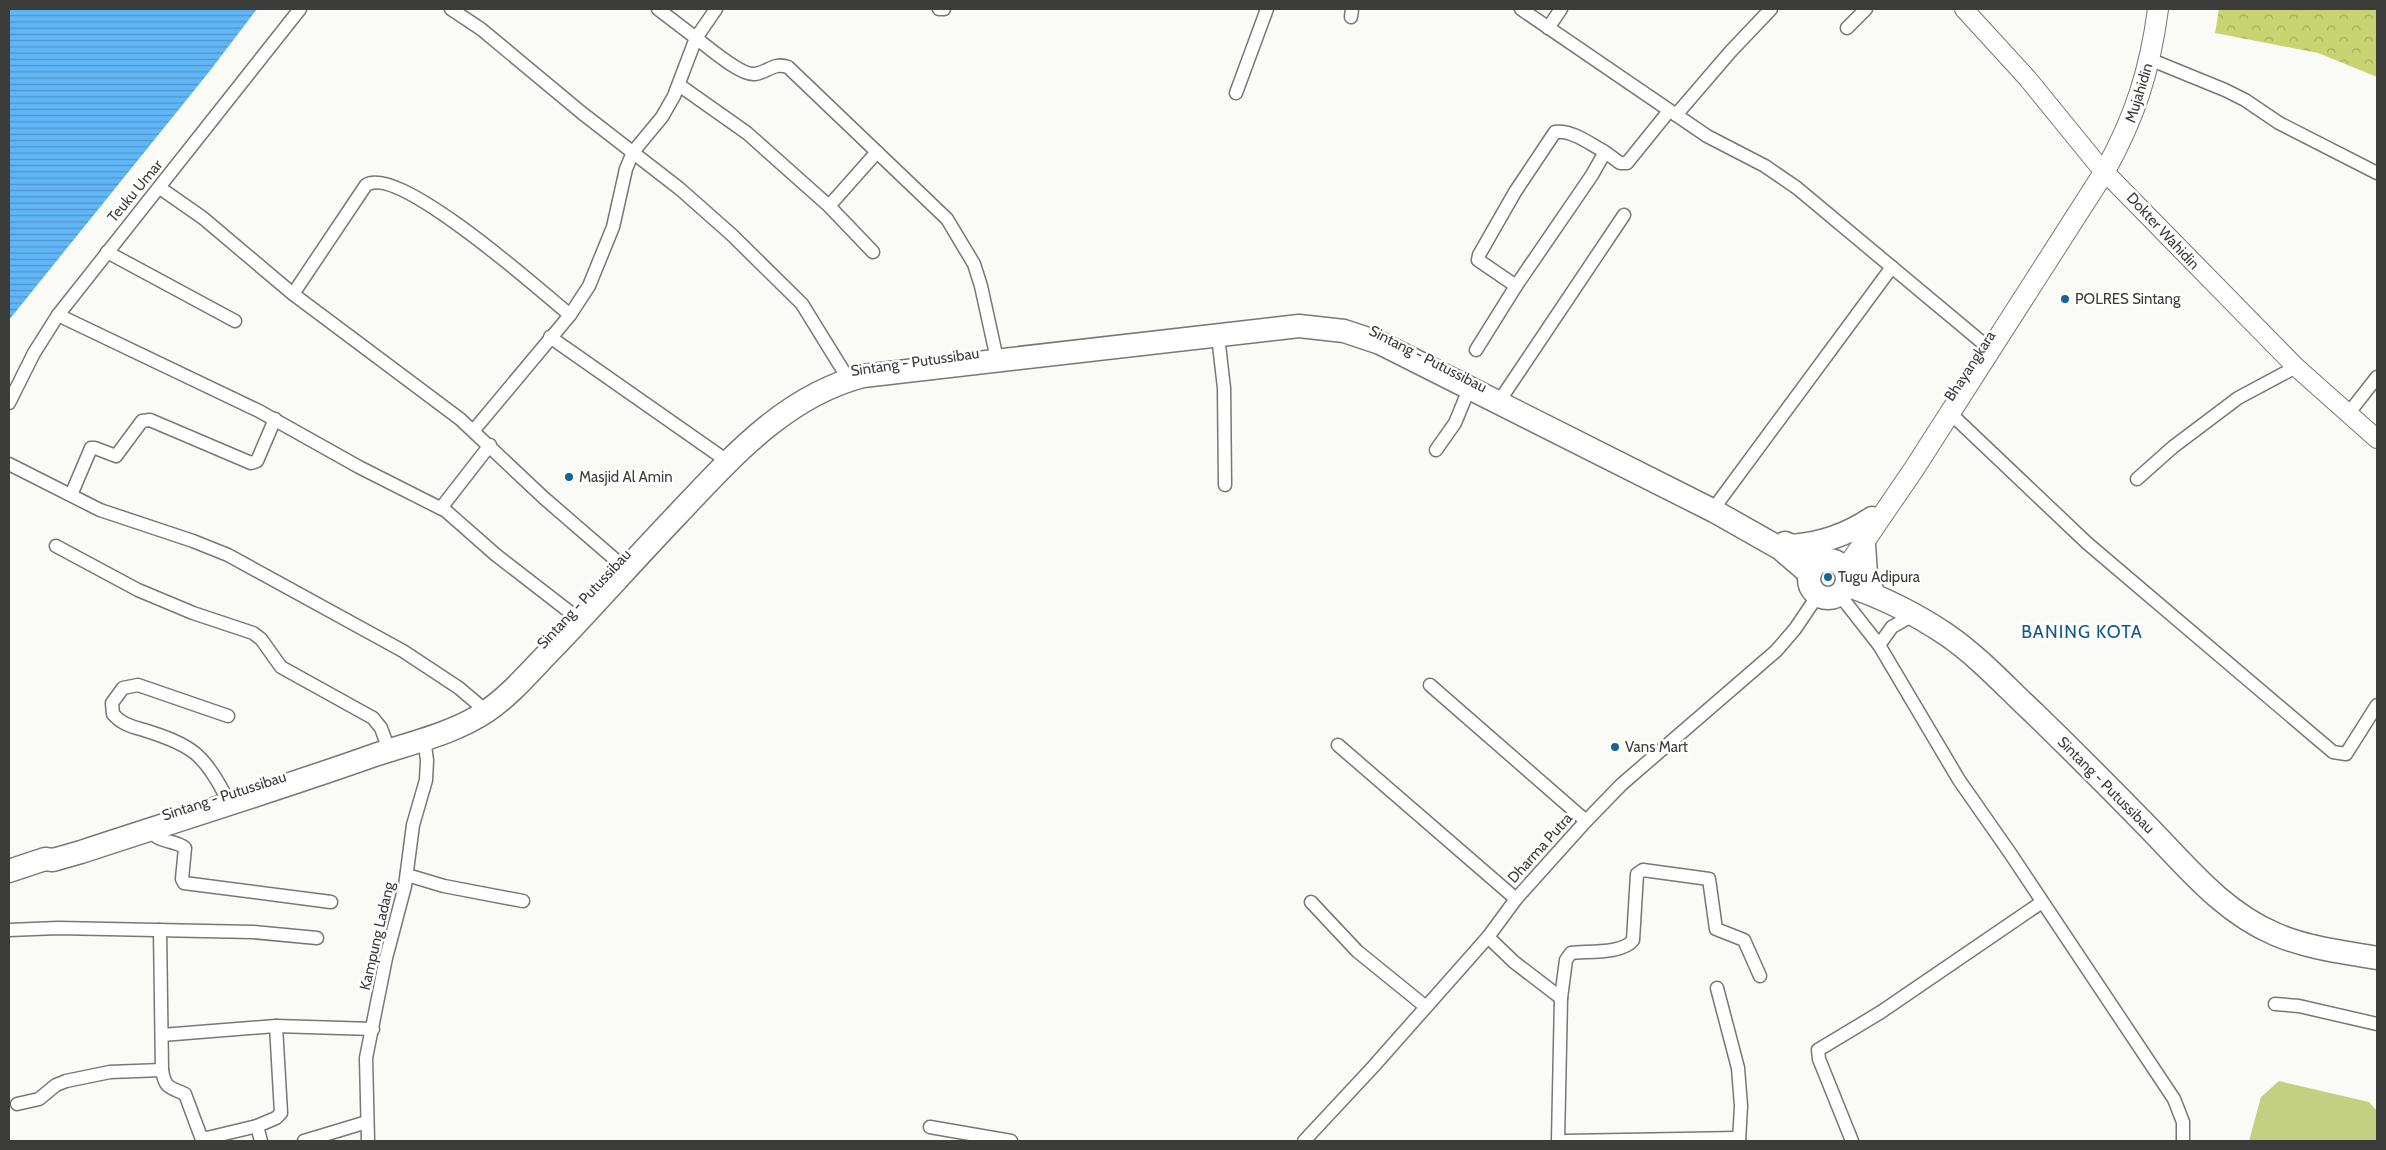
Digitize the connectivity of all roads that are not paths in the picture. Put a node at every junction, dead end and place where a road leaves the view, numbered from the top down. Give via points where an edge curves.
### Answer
1 (300, 9) edge
2 (451, 9) edge
3 (658, 9) edge
4 (716, 9) edge
5 (939, 9) edge
6 (944, 9) edge
7 (1267, 9) edge
8 (1521, 9) edge
9 (1561, 9) edge
10 (1771, 9) edge
11 (1866, 9) edge
12 (1964, 9) edge
13 (2149, 9) edge
14 (2158, 9) edge
15 (1548, 28) junction
16 (1847, 28) dead end
17 (696, 38) junction
18 (2150, 59) junction
19 (679, 85) junction
20 (1236, 93) dead end
21 (1673, 113) junction
22 (633, 152) junction
23 (877, 152) junction
24 (1605, 152) junction
25 (2102, 168) junction
26 (2377, 173) edge
27 (160, 188) junction
28 (829, 206) junction
29 (1624, 215) dead end
30 (107, 252) junction
31 (874, 252) dead end
32 (1892, 266) junction
33 (1516, 286) junction
34 (293, 294) junction
35 (58, 315) junction
36 (570, 315) junction
37 (235, 321) dead end
38 (1218, 336) junction
39 (550, 337) junction
40 (1984, 344) junction
41 (1061, 348) junction
42 (995, 350) junction
43 (1476, 350) dead end
44 (2296, 367) junction
45 (844, 372) junction
46 (2377, 377) edge
47 (1469, 389) junction
48 (1502, 396) junction
49 (9, 403) edge
50 (1949, 412) junction
51 (2348, 414) junction
52 (275, 419) junction
53 (474, 430) junction
54 (2377, 439) edge
55 (490, 445) junction
56 (1436, 450) dead end
57 (720, 456) junction
58 (9, 464) edge
59 (2137, 479) dead end
60 (1225, 485) dead end
61 (71, 495) junction
62 (1717, 504) junction
63 (440, 508) junction
64 (1872, 518) junction
65 (1864, 544) junction
66 (56, 546) dead end
67 (1789, 546) junction
68 (618, 562) junction
69 (1831, 577) junction
70 (1874, 595) junction
71 (1913, 615) junction
72 (575, 616) junction
73 (1879, 645) junction
74 (1430, 685) dead end
75 (479, 705) junction
76 (2377, 705) edge
77 (228, 716) dead end
78 (424, 739) junction
79 (386, 742) junction
80 (1338, 745) dead end
81 (225, 795) junction
82 (1586, 821) junction
83 (150, 830) junction
84 (45, 859) junction
85 (9, 871) edge
86 (407, 875) junction
87 (1516, 899) junction
88 (524, 901) dead end
89 (330, 902) dead end
90 (1311, 902) dead end
91 (2042, 902) junction
92 (9, 930) edge
93 (160, 930) junction
94 (1488, 937) junction
95 (317, 938) dead end
96 (2377, 958) edge
97 (1760, 976) dead end
98 (1717, 988) dead end
99 (1561, 998) junction
100 (2275, 1004) dead end
101 (1426, 1007) junction
102 (2377, 1024) edge
103 (276, 1026) junction
104 (373, 1029) junction
105 (162, 1036) junction
106 (162, 1070) junction
107 (17, 1104) dead end
108 (367, 1122) junction
109 (257, 1126) junction
110 (930, 1127) dead end
111 (1739, 1140) edge
112 (261, 1141) edge
113 (304, 1141) edge
114 (368, 1141) edge
115 (1011, 1141) edge
116 (1304, 1141) edge
117 (1558, 1141) edge
118 (1566, 1141) edge
119 (1852, 1141) edge
120 (2183, 1141) edge

1 - 27 street, Teuku Umar
2 - 22 street via 481,29
3 - 17 street
4 - 17 street
5 - 6 street
7 - 20 street
8 - 15 street
9 - 15 street
10 - 21 street
11 - 16 street
12 - 25 street, Dokter Wahidin
13 - 25 main road, Mujahidin via 2129,98
14 - 18 main road, Mujahidin
15 - 21 street
17 - 19 street
17 - 23 street via 748,73 761,72 774,65 788,67
18 - 25 main road, Mujahidin via 2132,121
18 - 26 street via 2245,100 2279,123
19 - 22 street via 662,117
19 - 28 street via 747,133
21 - 24 street via 1627,163 1620,163
21 - 32 street via 1779,176
22 - 36 street via 613,227 589,286
22 - 45 street via 732,234 787,287 813,319
23 - 28 street
23 - 42 street via 947,219 962,241 981,286
24 - 33 street
24 - 33 street via 1562,131 1555,132 1548,139 1479,254 1478,260
25 - 40 main road, Bhayangkara
25 - 44 street, Dokter Wahidin
25 - 50 main road, Bhayangkara
27 - 30 street, Teuku Umar
27 - 34 street via 203,218
28 - 31 street
29 - 48 street
30 - 35 street, Teuku Umar
30 - 37 street
32 - 40 street
32 - 62 street
33 - 43 street
34 - 36 street via 366,185 379,182 419,198 494,251
34 - 53 street
35 - 49 street, Teuku Umar
35 - 52 street
36 - 39 street
38 - 41 highway, Sintang - Putussibau
38 - 47 highway, Sintang - Putussibau via 1300,326 1344,331 1380,343
38 - 60 street via 1224,388
39 - 53 street
39 - 57 street
40 - 64 main road, Bhayangkara
41 - 42 highway, Sintang - Putussibau
41 - 48 highway, Sintang - Putussibau via 1273,318 1328,318 1353,323 1397,340
41 - 72 highway, Sintang - Putussibau via 864,376 839,383 797,404 745,446
42 - 45 highway, Sintang - Putussibau
44 - 51 street, Dokter Wahidin
44 - 59 street via 2238,398
45 - 57 highway, Sintang - Putussibau via 797,393
46 - 51 street
47 - 56 street via 1455,422
47 - 69 highway, Sintang - Putussibau via 1714,511
48 - 62 highway, Sintang - Putussibau
50 - 65 main road, Bhayangkara
50 - 76 street via 2087,543 2333,752 2346,754
51 - 54 street, Dokter Wahidin
52 - 61 street via 257,461 250,463 150,420 142,421 116,456 91,448
52 - 63 street
53 - 55 street
55 - 63 street
55 - 68 street via 544,498
57 - 68 highway, Sintang - Putussibau
58 - 61 street
61 - 75 street via 100,510 193,540 228,556 404,651
62 - 67 highway, Sintang - Putussibau
63 - 72 street
64 - 67 highway via 1857,529 1833,539
64 - 69 main road, Bhayangkara via 1852,542
65 - 69 main road, Bhayangkara
65 - 70 highway via 1866,575
66 - 79 street via 138,590 253,633 281,667 374,718
67 - 69 highway, Sintang - Putussibau
68 - 72 highway, Sintang - Putussibau
69 - 70 highway, Sintang - Putussibau
69 - 73 street
69 - 82 street, Dharma Putra via 1776,651 1622,784
70 - 71 highway, Sintang - Putussibau
71 - 73 street via 1892,627
71 - 96 highway, Sintang - Putussibau via 1947,636 1980,663 2100,776 2215,895 2274,934 2308,946
72 - 75 highway, Sintang - Putussibau
72 - 78 highway, Sintang - Putussibau via 526,676 489,710
73 - 91 street via 1959,780
74 - 82 street
75 - 79 highway, Sintang - Putussibau via 459,716
77 - 81 street via 138,685 123,688 112,703 113,714 124,724 170,738 205,760
78 - 83 highway, Sintang - Putussibau
78 - 86 street, Kampung Ladang via 426,780 413,825
79 - 81 highway, Sintang - Putussibau
80 - 87 street
81 - 84 highway, Sintang - Putussibau via 77,844
82 - 87 street, Dharma Putra
83 - 84 highway, Sintang - Putussibau via 53,860
83 - 89 street via 159,839 185,848 184,883
84 - 85 highway, Sintang - Putussibau
86 - 88 street via 444,886
86 - 104 street, Kampung Ladang via 386,958
87 - 94 street, Dharma Putra
90 - 101 street via 1357,951
91 - 119 street via 1881,1012 1818,1050
91 - 120 street via 2174,1099 2183,1122
92 - 93 street
93 - 95 street via 253,932
93 - 105 street
94 - 99 street via 1514,962
94 - 101 street, Dharma Putra
97 - 99 street via 1744,940 1716,929 1709,879 1644,870 1637,874 1633,940 1626,946 1611,950 1571,953 1566,960
98 - 111 street via 1738,1068
99 - 117 street
100 - 102 street via 2299,1006
101 - 116 street, Dharma Putra
103 - 104 street
103 - 105 street
103 - 109 street via 280,1113
104 - 108 street, Kampung Ladang via 365,1070
105 - 106 street
106 - 107 street via 110,1072 66,1081 39,1099
106 - 109 street via 167,1086 188,1098 201,1137
108 - 113 street
108 - 114 street, Kampung Ladang
109 - 112 street
110 - 115 street
111 - 118 street

